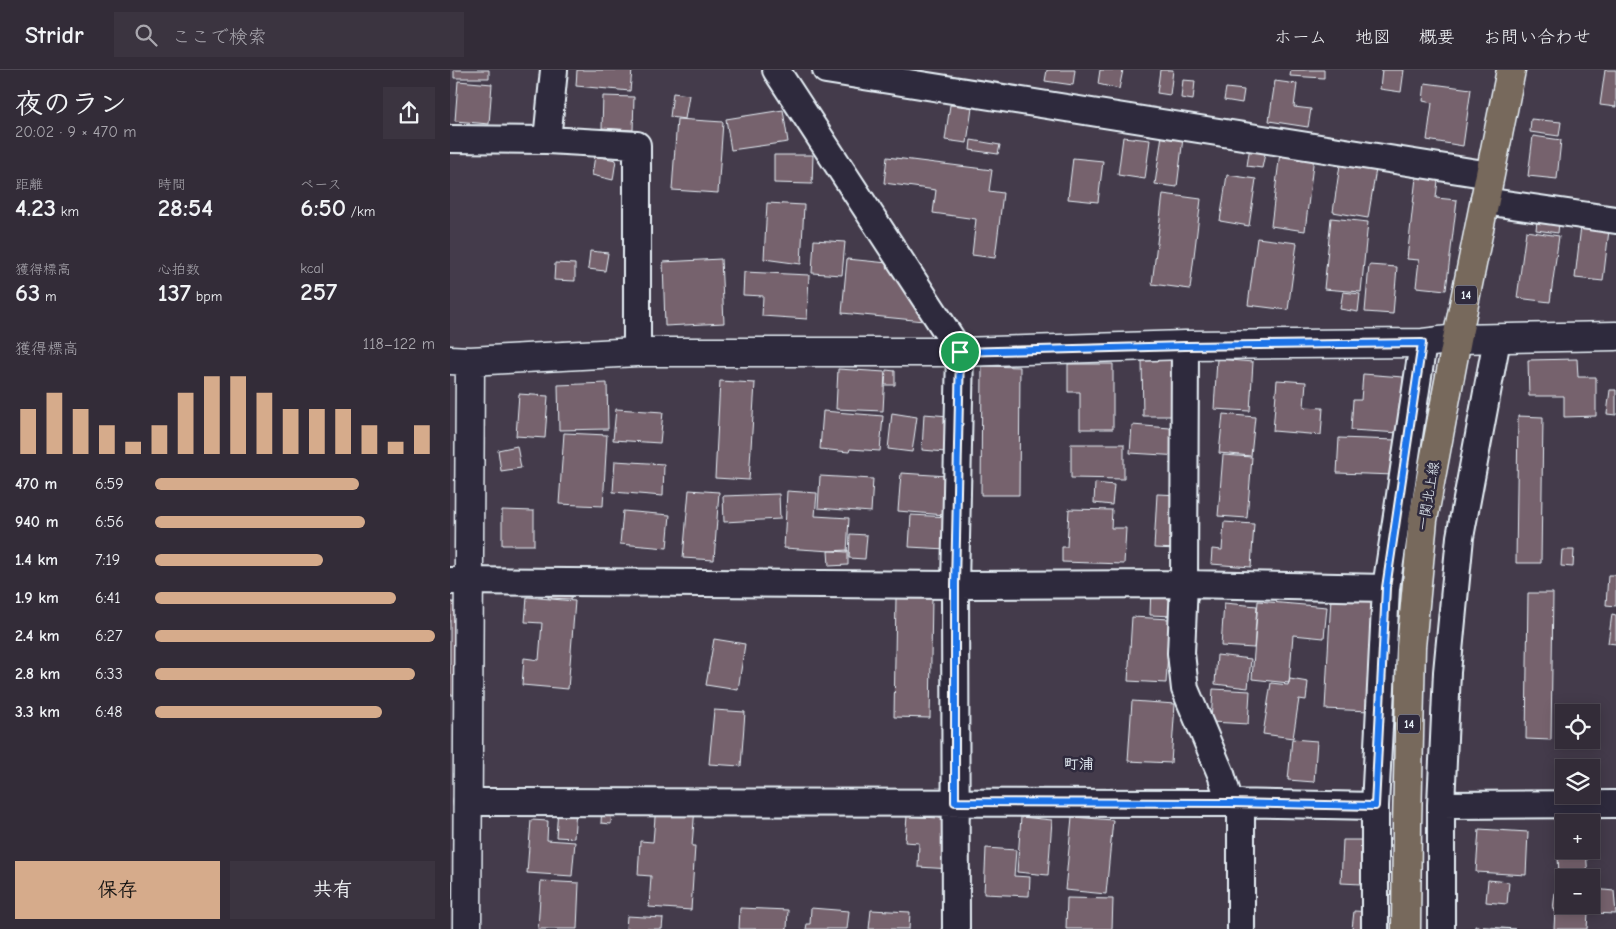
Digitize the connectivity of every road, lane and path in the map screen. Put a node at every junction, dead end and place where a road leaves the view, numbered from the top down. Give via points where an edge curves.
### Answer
1 (554, 70) edge
2 (776, 70) edge
3 (826, 70) edge
4 (1511, 70) edge
5 (450, 139) edge
6 (547, 140) junction
7 (1487, 188) junction
8 (1616, 220) edge
9 (1616, 336) edge
10 (1457, 339) junction
11 (1497, 339) junction
12 (1422, 343) junction
13 (1185, 346) junction
14 (637, 352) junction
15 (960, 352) junction
16 (460, 361) edge
17 (459, 581) edge
18 (1184, 584) junction
19 (955, 585) junction
20 (1386, 588) junction
21 (458, 802) edge
22 (955, 802) junction
23 (1236, 803) junction
24 (1616, 804) edge
25 (1441, 805) junction
26 (1375, 806) junction
27 (467, 929) edge
28 (956, 929) edge
29 (1241, 929) edge
30 (1375, 929) edge
31 (1406, 929) edge
32 (1441, 929) edge

1 - 6 street
2 - 15 street
3 - 7 street
4 - 7 main road, 一関北上線 / 14
5 - 6 street
6 - 14 street via 638,145
7 - 8 street
7 - 10 main road, 一関北上線 / 14
9 - 11 street
10 - 11 street
10 - 12 street
10 - 31 main road, 一関北上線 / 14 via 1423,520 1411,647
11 - 25 street via 1460,537 1447,672
12 - 13 street
12 - 20 street
13 - 15 street
13 - 18 street
14 - 15 street
14 - 16 street
15 - 19 street
16 - 17 street
17 - 19 street
17 - 21 street
18 - 19 street
18 - 20 street
18 - 23 street via 1184,688
19 - 22 street
20 - 26 street
21 - 22 street
21 - 27 street
22 - 23 street
22 - 28 street
23 - 26 street
23 - 29 street
24 - 25 street
25 - 32 street
26 - 30 street

